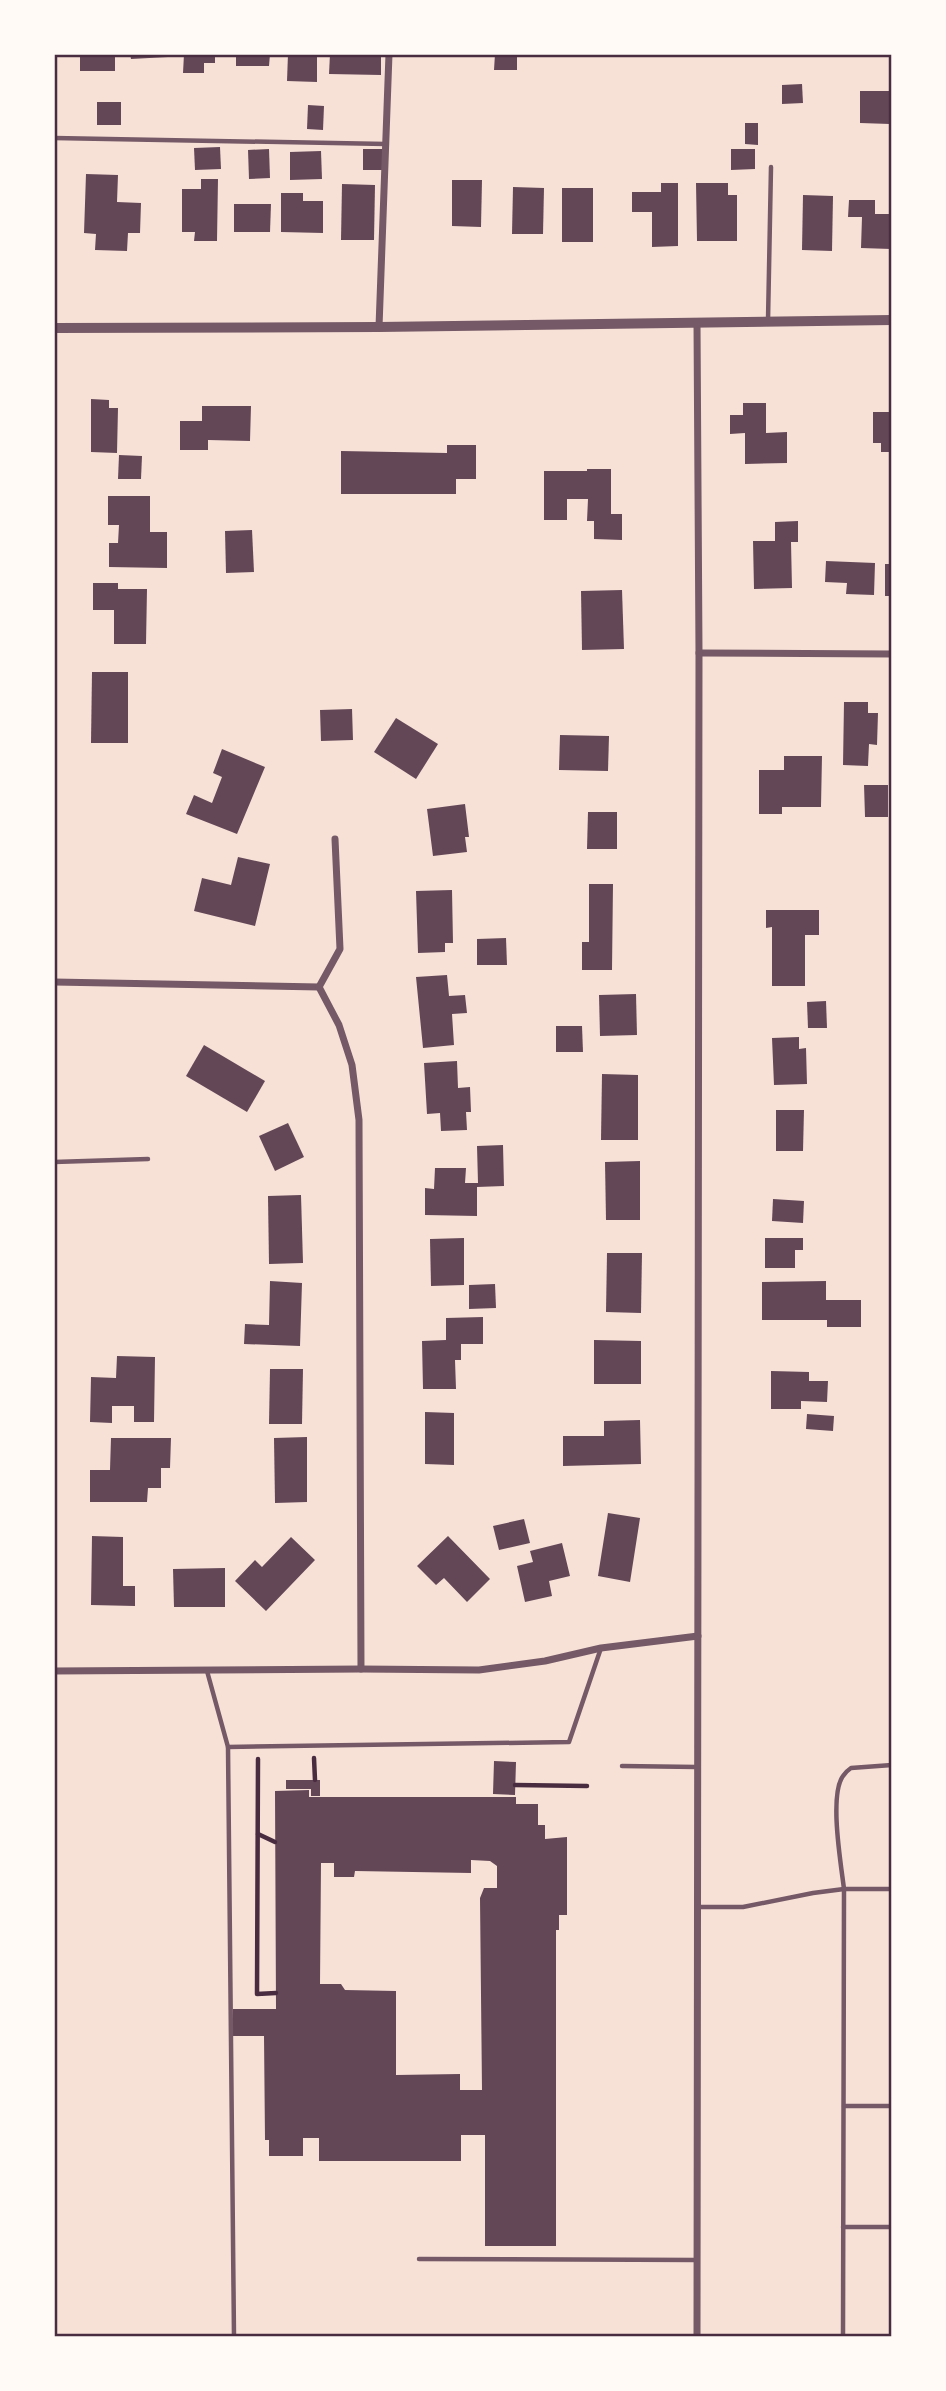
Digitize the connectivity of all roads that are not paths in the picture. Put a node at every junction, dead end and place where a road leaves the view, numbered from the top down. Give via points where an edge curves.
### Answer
1 (389, 54) edge
2 (54, 138) edge
3 (386, 144) junction
4 (771, 167) dead end
5 (892, 320) edge
6 (768, 321) junction
7 (697, 322) junction
8 (379, 327) junction
9 (54, 328) edge
10 (699, 653) junction
11 (892, 654) edge
12 (335, 839) dead end
13 (54, 982) edge
14 (318, 987) junction
15 (148, 1159) dead end
16 (54, 1161) edge
17 (698, 1636) junction
18 (601, 1648) junction
19 (361, 1669) junction
20 (207, 1670) junction
21 (54, 1671) edge
22 (228, 1747) junction
23 (892, 1765) edge
24 (622, 1766) dead end
25 (697, 1767) junction
26 (892, 1888) edge
27 (844, 1889) junction
28 (697, 1907) junction
29 (844, 2106) junction
30 (892, 2106) edge
31 (843, 2227) junction
32 (892, 2227) edge
33 (419, 2259) dead end
34 (697, 2260) junction
35 (233, 2337) edge
36 (697, 2337) edge
37 (843, 2337) edge

1 - 3 street
2 - 3 lane
3 - 8 street
4 - 6 lane
5 - 6 street
6 - 7 street
7 - 8 street
7 - 10 street
8 - 9 street
10 - 11 street
10 - 17 street
12 - 14 street via 340,949
13 - 14 street
14 - 19 street via 352,1065 359,1120
15 - 16 lane
17 - 18 street
17 - 25 street
18 - 19 street via 479,1670
18 - 22 lane via 569,1742
19 - 20 street
20 - 21 street
20 - 22 lane
22 - 35 lane
23 - 27 lane via 851,1768 841,1777 838,1838
24 - 25 lane
25 - 28 street
26 - 27 lane
27 - 28 lane via 743,1907
27 - 29 lane
28 - 34 street
29 - 30 lane
29 - 31 lane
31 - 32 lane
31 - 37 lane
33 - 34 lane
34 - 36 street

